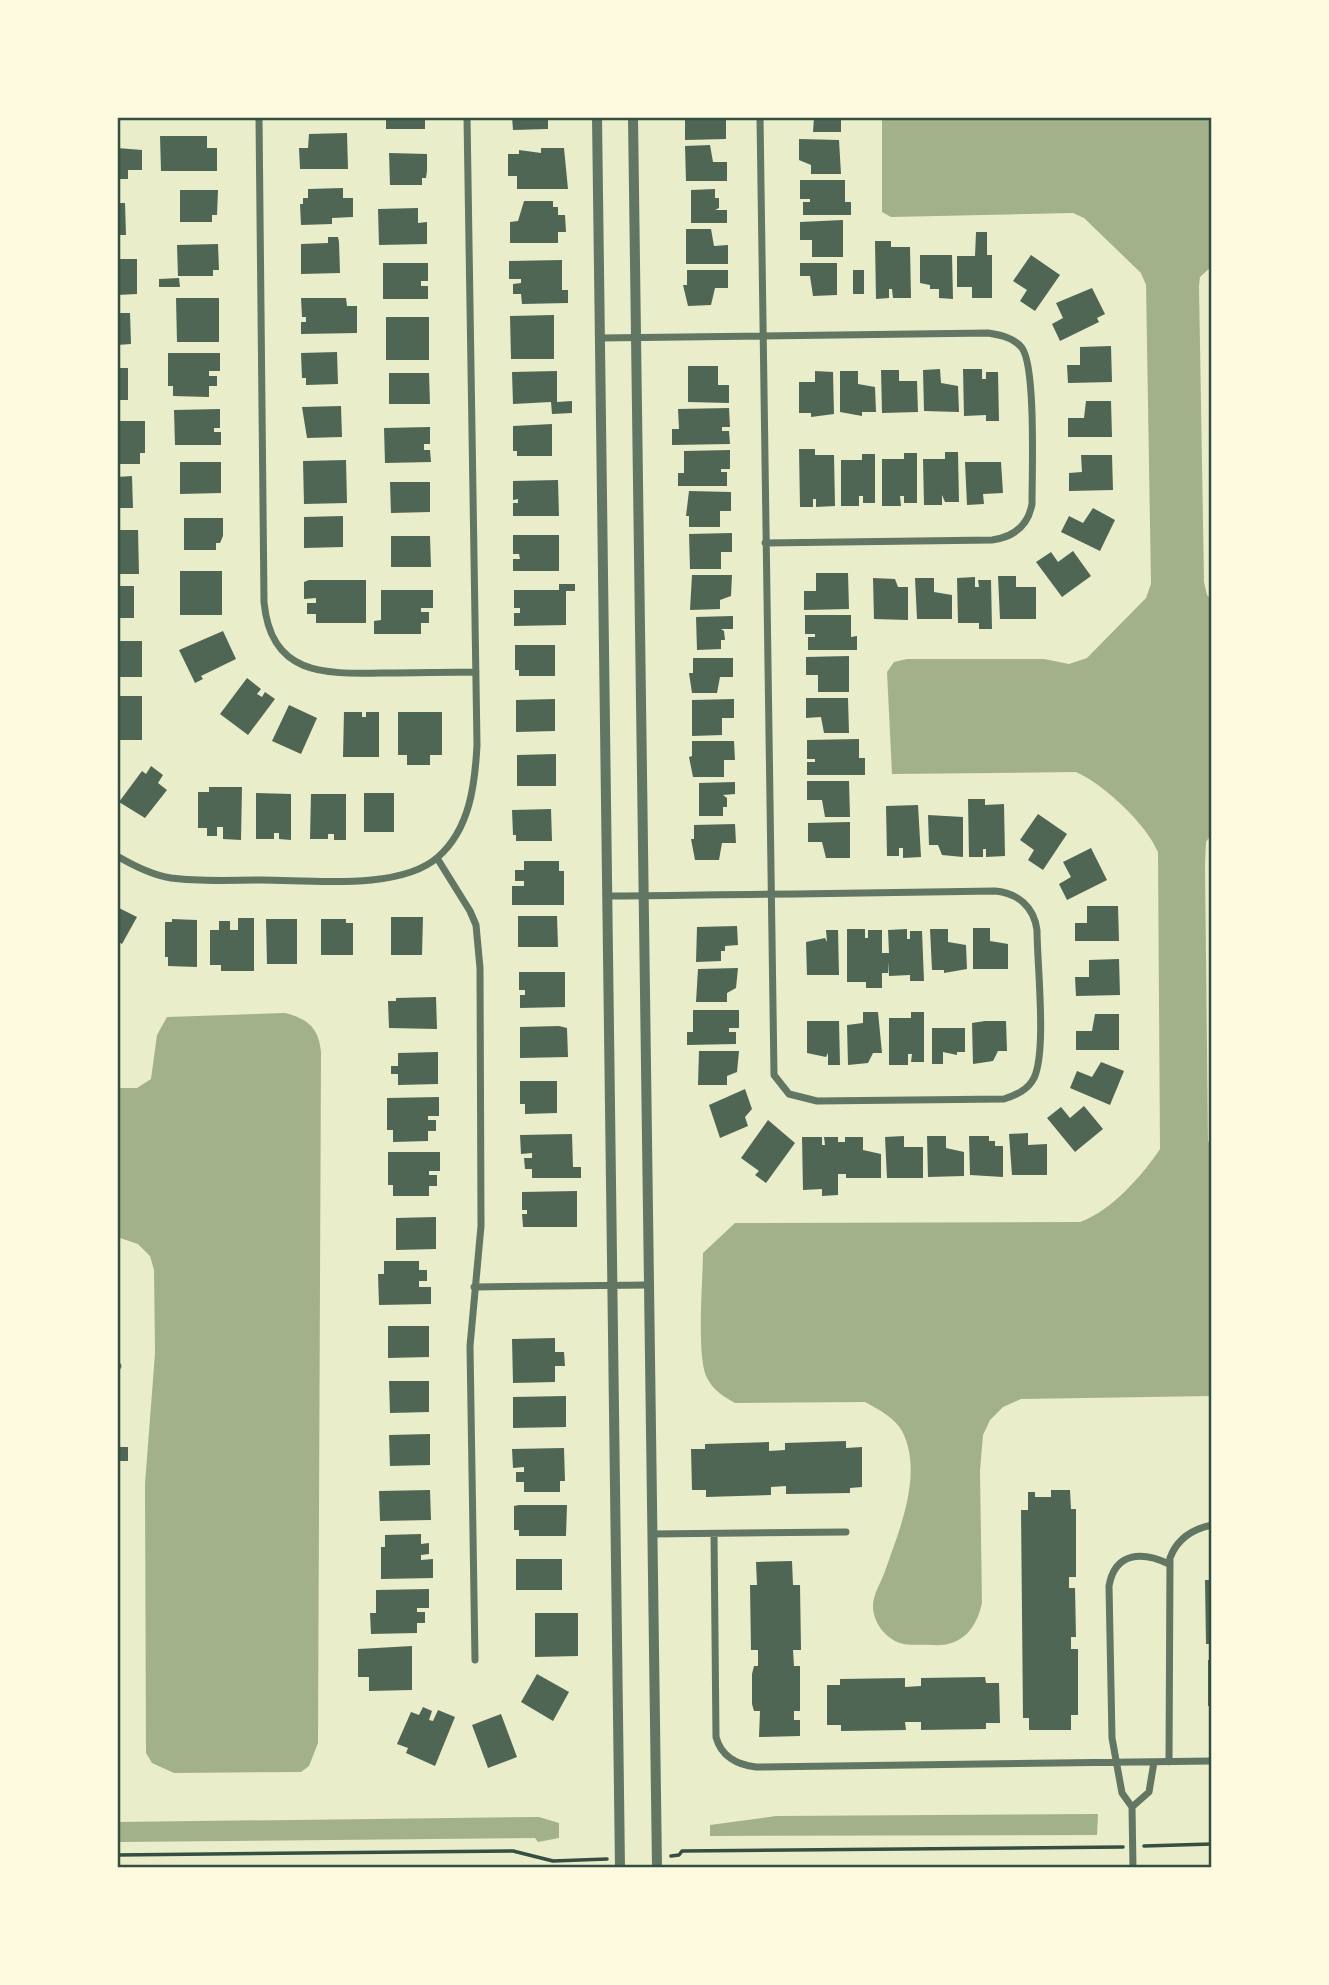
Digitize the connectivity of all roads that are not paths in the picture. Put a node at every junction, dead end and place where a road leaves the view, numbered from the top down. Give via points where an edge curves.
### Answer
1 (259, 117) edge
2 (467, 117) edge
3 (597, 117) edge
4 (633, 117) edge
5 (760, 117) edge
6 (762, 336) junction
7 (600, 338) junction
8 (635, 338) junction
9 (765, 543) junction
10 (476, 672) junction
11 (117, 856) edge
12 (437, 858) junction
13 (769, 894) junction
14 (607, 896) junction
15 (643, 896) junction
16 (613, 1285) junction
17 (649, 1285) junction
18 (474, 1287) junction
19 (1212, 1525) edge
20 (846, 1532) dead end
21 (652, 1534) junction
22 (713, 1534) junction
23 (1169, 1564) junction
24 (475, 1660) dead end
25 (1212, 1761) edge
26 (1154, 1762) junction
27 (1169, 1762) junction
28 (1115, 1763) junction
29 (1132, 1807) junction
30 (656, 1862) edge
31 (620, 1863) edge
32 (1133, 1868) edge

1 - 10 street via 264,602 268,628 282,652 302,666 334,673
2 - 10 street
3 - 7 street
4 - 8 street
5 - 6 street
6 - 8 street
6 - 9 street
6 - 9 street via 988,333 1010,339 1021,348 1029,369 1031,469 1031,504 1024,524 1016,532 992,540
7 - 8 street
7 - 14 street
8 - 15 street
9 - 13 street
10 - 12 street via 474,785 461,823
11 - 12 street via 156,874 205,880 366,880 410,872
12 - 18 street via 467,902 478,945 481,1226
13 - 13 street via 995,891 1022,901 1037,930 1039,1059 1034,1078 1009,1097 994,1100 810,1101 795,1097 777,1080 772,1065
13 - 15 street
14 - 15 street
14 - 16 street
15 - 17 street
16 - 17 street
16 - 18 street
16 - 31 street
17 - 21 street
18 - 24 street via 470,1346
19 - 23 street via 1181,1540
20 - 22 street
21 - 22 street
21 - 30 street
22 - 28 street via 716,1737 731,1759 756,1767
23 - 27 street
23 - 28 street via 1146,1555 1133,1556 1116,1567 1111,1577
25 - 27 street
26 - 27 street
26 - 28 street
26 - 29 street via 1149,1792
28 - 29 street via 1122,1793
29 - 32 street

